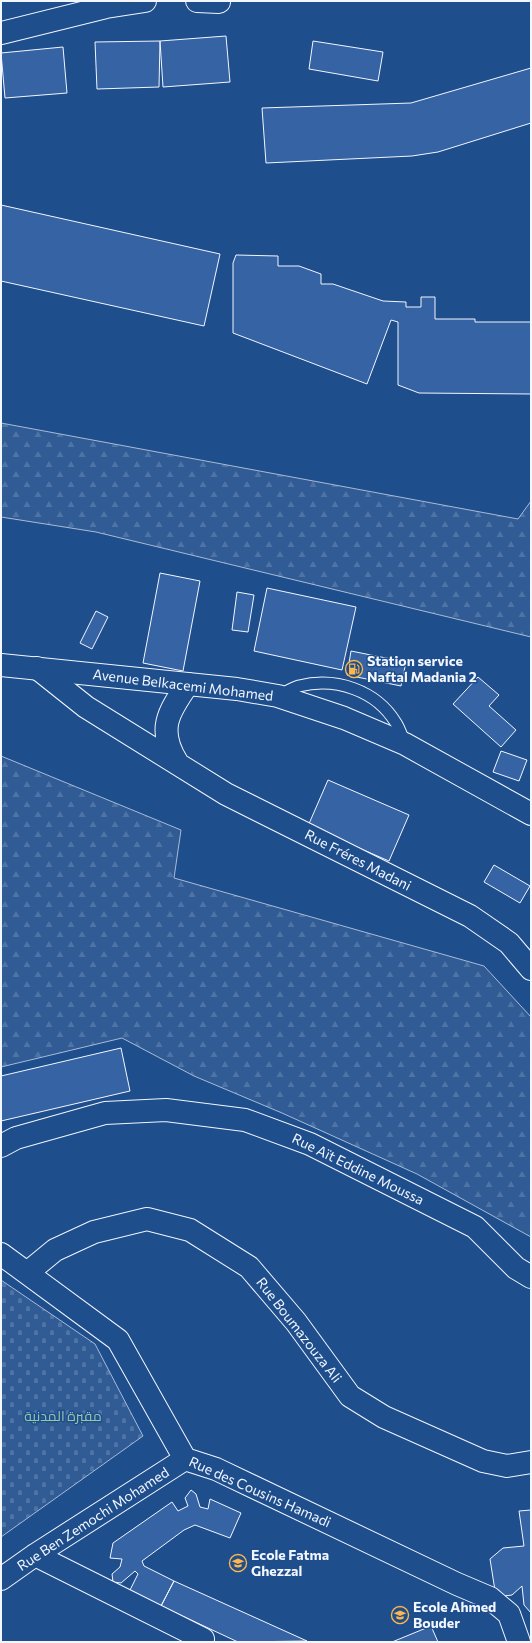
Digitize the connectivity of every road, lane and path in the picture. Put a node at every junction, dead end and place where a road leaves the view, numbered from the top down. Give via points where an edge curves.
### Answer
1 (197, 1) edge
2 (133, 2) edge
3 (220, 2) dead end
4 (1, 33) edge
5 (1, 665) edge
6 (37, 668) junction
7 (188, 684) junction
8 (278, 696) junction
9 (405, 744) junction
10 (177, 762) junction
11 (531, 814) edge
12 (531, 968) edge
13 (1, 1146) edge
14 (1, 1254) edge
15 (27, 1273) junction
16 (531, 1276) edge
17 (185, 1459) junction
18 (531, 1462) edge
19 (35, 1555) junction
20 (1, 1580) edge
21 (204, 1641) edge
22 (519, 1642) edge

1 - 3 street
2 - 4 street
5 - 6 street, Avenue Belkacemi Mohamed
6 - 7 street, Avenue Belkacemi Mohamed
6 - 10 street, Rue Fréres Madani via 86,707
7 - 8 street, Avenue Belkacemi Mohamed
7 - 10 street via 172,708 166,730 167,741
8 - 9 street, Avenue Belkacemi Mohamed via 344,718
8 - 9 lane via 298,686 320,682 343,684 364,692 382,706 396,723
9 - 11 street, Avenue Belkacemi Mohamed
10 - 12 street, Rue Fréres Madani via 226,794 470,916 509,943
13 - 16 street, Rue Aït Eddine Moussa via 16,1138 105,1113 166,1110 245,1120 310,1144 475,1227 516,1268
14 - 15 street
15 - 17 street, Rue des Cousins Hamadi via 118,1340
15 - 18 street, Rue Boumazouza Ali via 56,1250 94,1232 147,1219 190,1230 250,1267 296,1322 350,1396 384,1416 483,1461 507,1466
17 - 19 street, Rue Ben Zemochi Mohamed
17 - 22 street, Rue des Cousins Hamadi via 216,1469 490,1598 509,1614
19 - 20 street, Rue Ben Zemochi Mohamed
19 - 21 street

